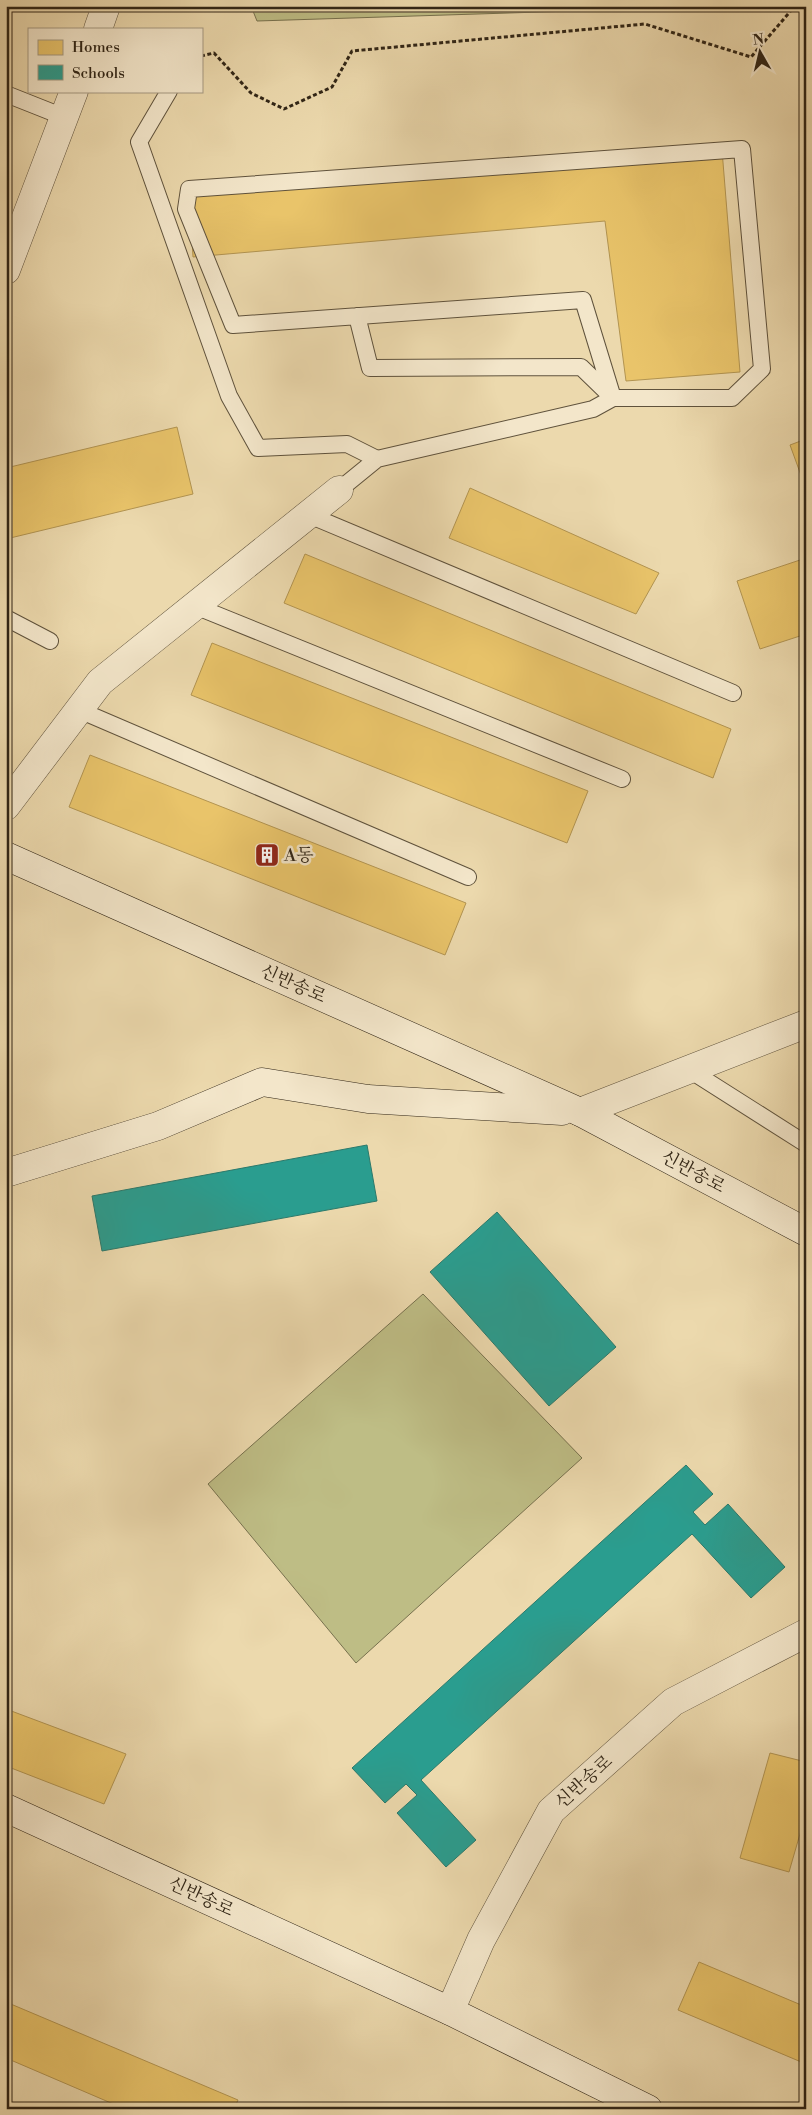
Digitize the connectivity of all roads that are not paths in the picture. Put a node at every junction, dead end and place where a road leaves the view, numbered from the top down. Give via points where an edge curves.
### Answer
1 (106, 6) edge
2 (98, 28) edge
3 (74, 92) edge
4 (168, 92) edge
5 (6, 94) edge
6 (64, 117) junction
7 (6, 270) edge
8 (357, 316) junction
9 (613, 398) junction
10 (377, 459) junction
11 (339, 490) joint
12 (308, 515) junction
13 (195, 606) junction
14 (6, 618) edge
15 (50, 641) dead end
16 (733, 693) dead end
17 (79, 710) junction
18 (622, 779) dead end
19 (6, 806) edge
20 (6, 856) edge
21 (468, 877) dead end
22 (806, 1024) edge
23 (688, 1070) junction
24 (580, 1112) junction
25 (806, 1144) edge
26 (6, 1172) edge
27 (806, 1232) edge
28 (806, 1632) edge
29 (6, 1808) edge
30 (450, 2011) junction
31 (648, 2109) edge

1 - 2 main road
3 - 6 main road
4 - 10 lane via 139,142 229,396 258,448 347,444
5 - 6 lane
6 - 7 main road
8 - 9 lane via 370,368 581,367
8 - 9 lane via 583,300
8 - 9 lane via 233,326 186,209 189,190 742,149 762,369 732,398
9 - 10 lane via 593,409
10 - 11 lane
11 - 12 main road
12 - 13 main road
12 - 16 lane
13 - 17 main road via 100,682
13 - 18 lane
14 - 15 lane
17 - 19 main road
17 - 21 lane
20 - 24 main road, 신반송로
22 - 23 main road
23 - 24 main road
23 - 25 lane
24 - 26 main road, 신반송로 via 368,1099 262,1082 158,1126
24 - 27 main road, 신반송로
28 - 30 main road, 신반송로 via 673,1702 551,1812 481,1940
29 - 30 main road, 신반송로
30 - 31 main road, 신반송로

